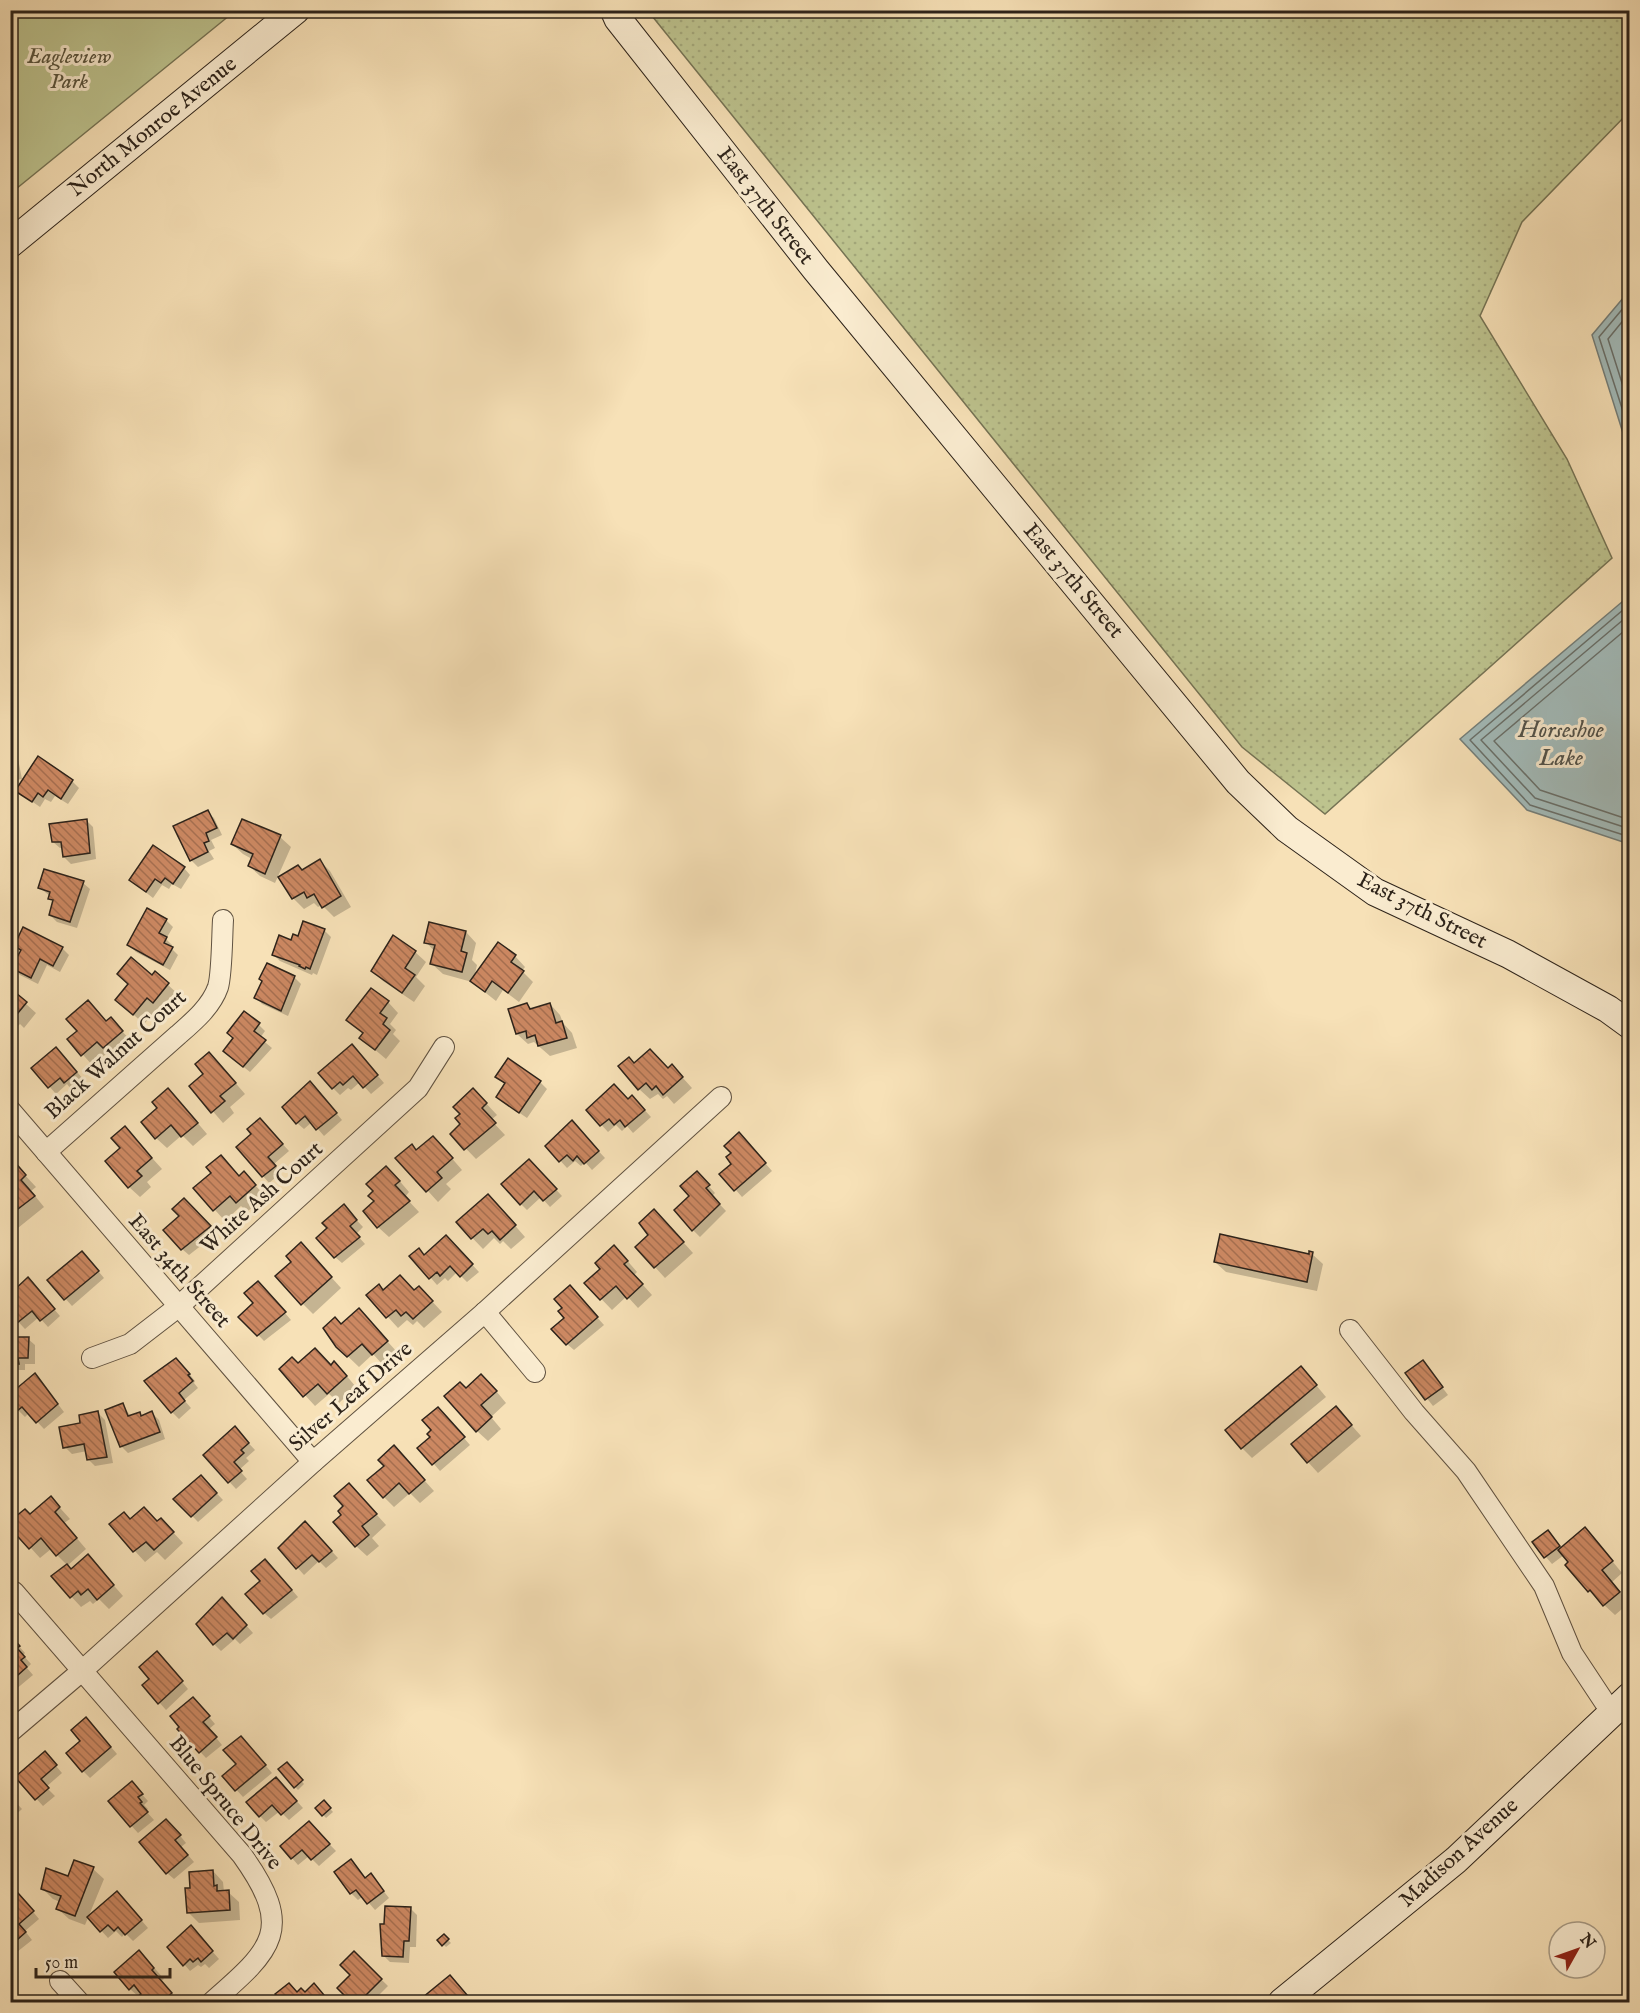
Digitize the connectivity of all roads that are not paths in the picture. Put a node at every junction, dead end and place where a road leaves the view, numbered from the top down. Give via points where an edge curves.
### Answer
1 (296, 10) edge
2 (611, 13) edge
3 (10, 244) edge
4 (223, 920) dead end
5 (1629, 1025) edge
6 (444, 1047) dead end
7 (721, 1097) dead end
8 (10, 1110) edge
9 (46, 1152) junction
10 (178, 1307) junction
11 (485, 1312) junction
12 (1350, 1330) dead end
13 (92, 1358) dead end
14 (535, 1372) dead end
15 (313, 1462) junction
16 (10, 1591) edge
17 (83, 1670) junction
18 (1620, 1704) edge
19 (10, 1732) edge
20 (60, 1981) dead end
21 (79, 2002) edge
22 (212, 2002) edge
23 (1282, 2002) edge

1 - 3 main road, North Monroe Avenue
2 - 5 main road, East 37th Street via 816,270 1238,782 1287,829 1375,892 1508,954 1608,1009
4 - 9 street, Black Walnut Court via 218,987 210,1002
6 - 10 street, White Ash Court via 418,1088
7 - 11 street, Silver Leaf Drive
8 - 9 street, East 34th Street
9 - 10 street, East 34th Street
10 - 13 street, White Ash Court via 130,1344
10 - 15 street, East 34th Street
11 - 14 street
11 - 15 street, Silver Leaf Drive
12 - 18 street via 1472,1481 1544,1586 1572,1653
15 - 17 street, Silver Leaf Drive
16 - 17 street, Blue Spruce Drive
17 - 19 street, Silver Leaf Drive
17 - 22 street, Blue Spruce Drive via 242,1855 264,1888 272,1931 267,1945 250,1970
18 - 23 main road, Madison Avenue via 1456,1860
20 - 21 street

